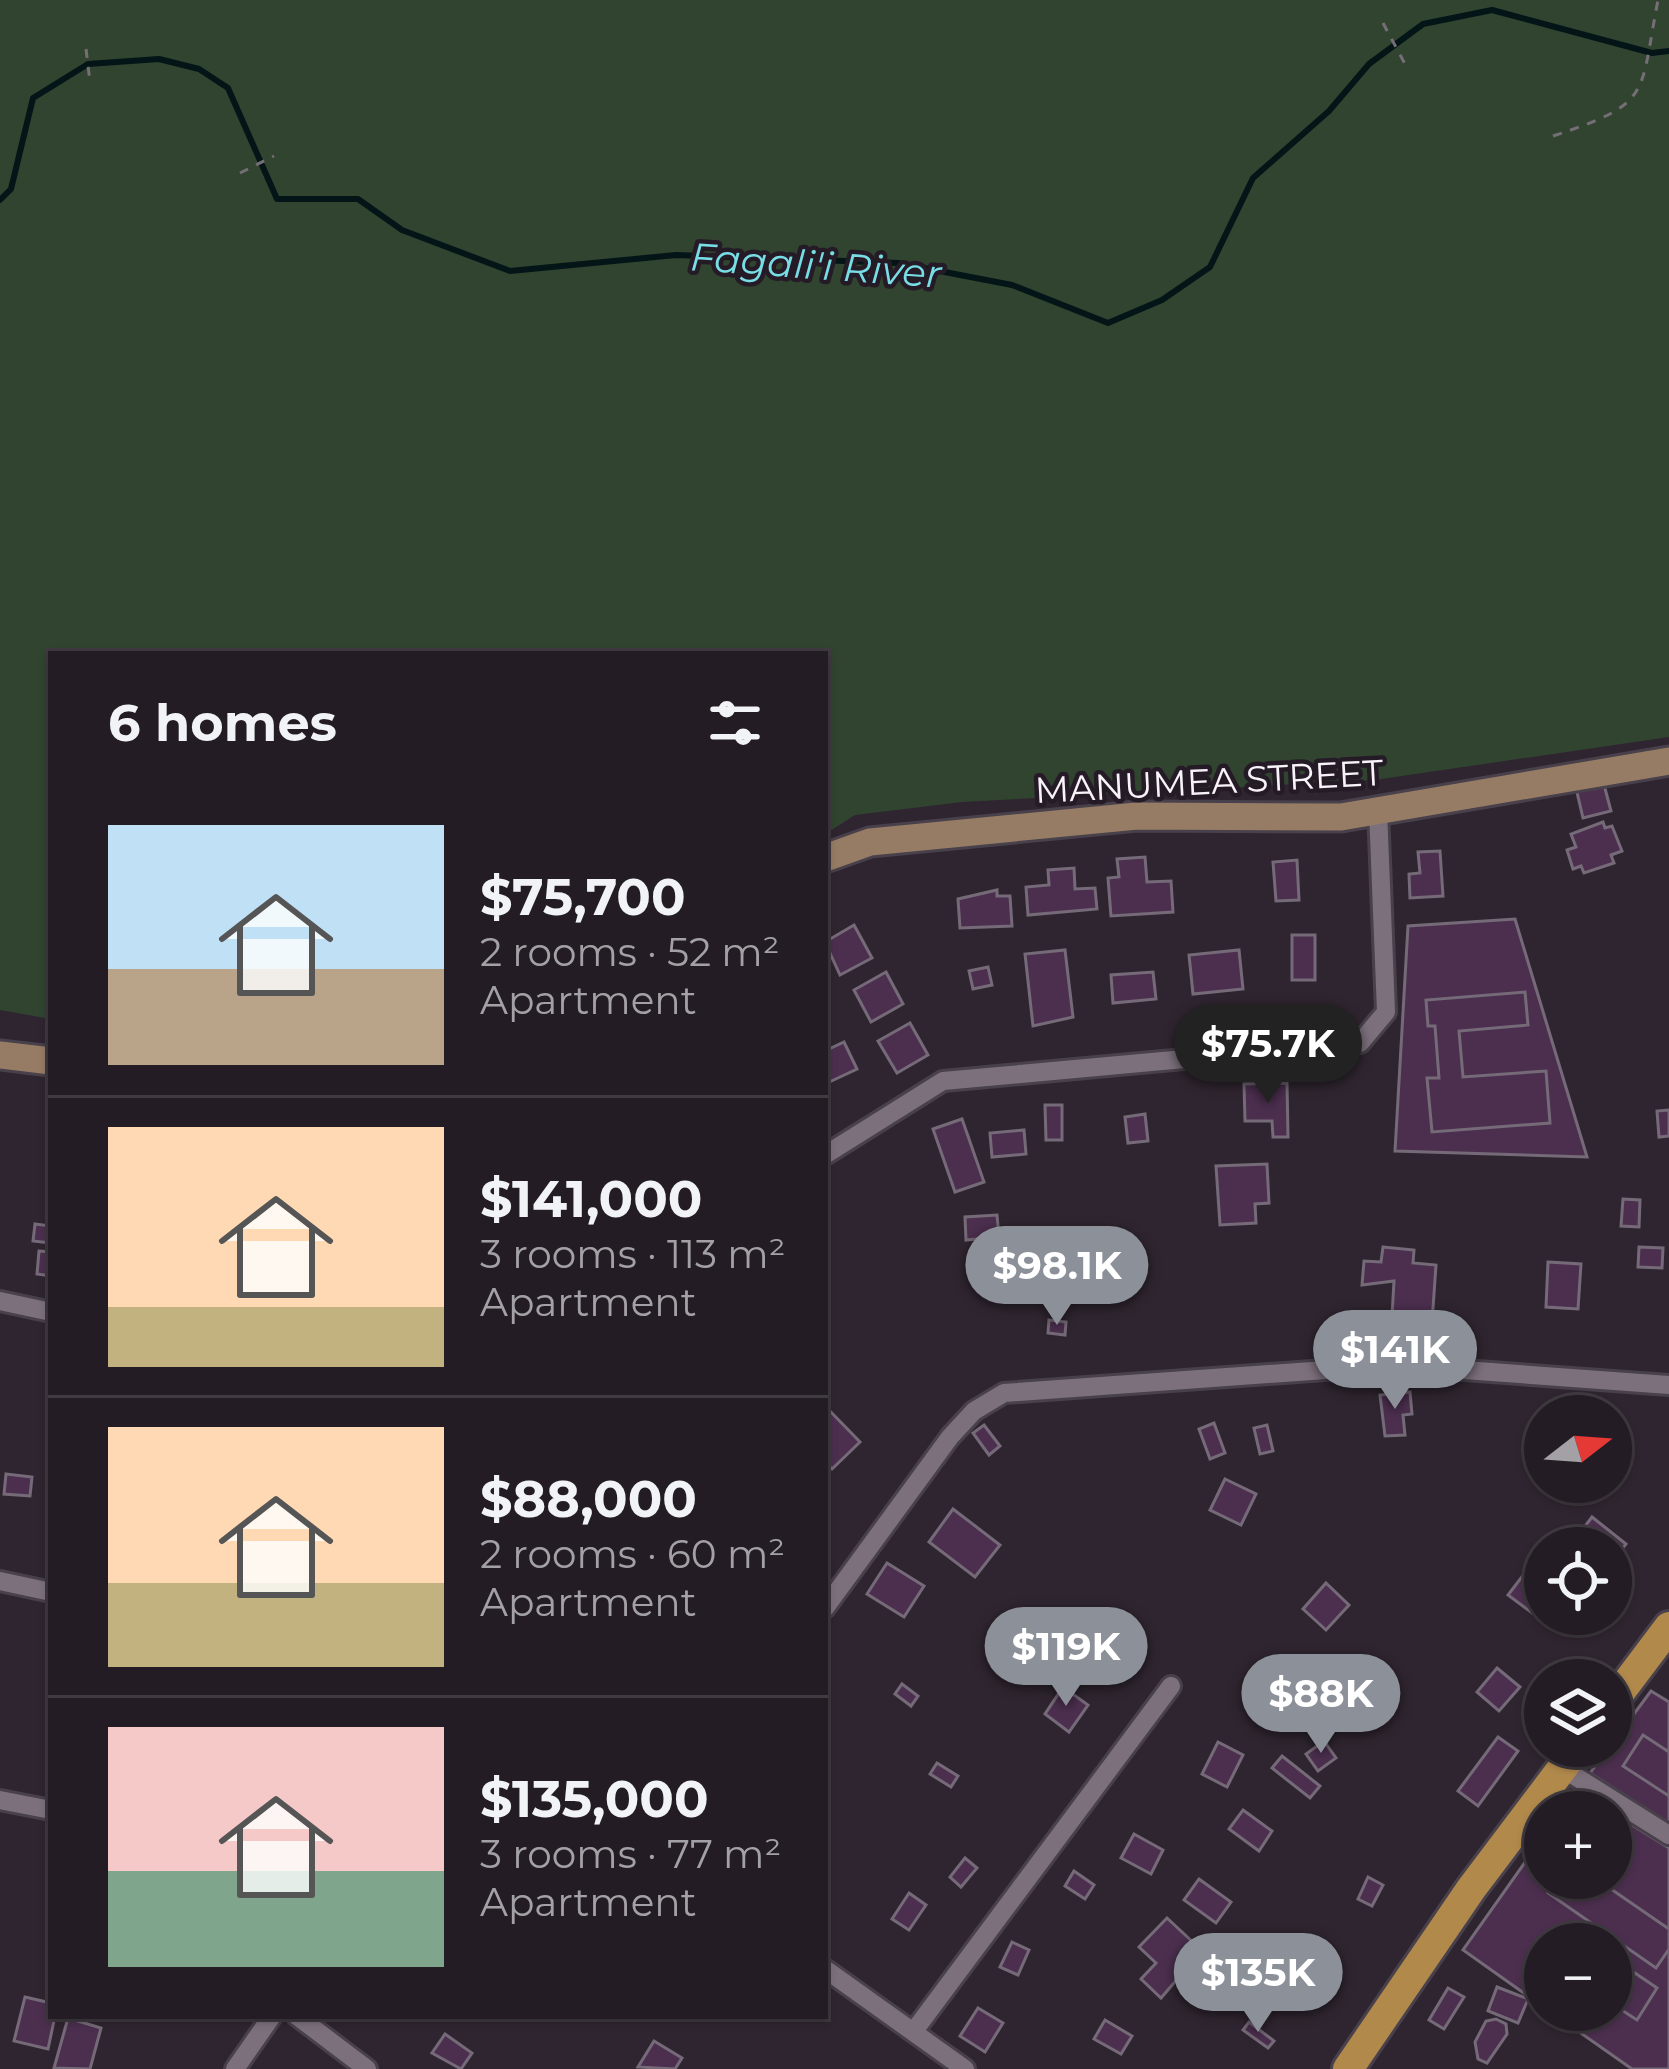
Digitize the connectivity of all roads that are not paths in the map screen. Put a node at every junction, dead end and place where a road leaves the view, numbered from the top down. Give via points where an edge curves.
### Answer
1 (1669, 760) edge
2 (1378, 810) junction
3 (828, 857) edge
4 (0, 1055) edge
5 (48, 1061) edge
6 (828, 1153) edge
7 (0, 1301) edge
8 (48, 1311) edge
9 (1669, 1384) edge
10 (0, 1581) edge
11 (48, 1591) edge
12 (828, 1604) edge
13 (1669, 1627) edge
14 (1632, 1676) edge
15 (1171, 1687) dead end
16 (1563, 1767) edge
17 (1584, 1767) edge
18 (0, 1801) edge
19 (48, 1809) edge
20 (1669, 1835) edge
21 (828, 1972) edge
22 (270, 2019) edge
23 (301, 2019) edge
24 (914, 2032) junction
25 (235, 2069) edge
26 (368, 2069) edge
27 (965, 2069) edge
28 (1348, 2069) edge

1 - 2 main road, MANUMEA STREET
2 - 3 main road, MANUMEA STREET via 1341,817 1137,816 870,842
2 - 6 street via 1386,1012 1360,1043 943,1081
4 - 5 main road
7 - 8 street
9 - 12 street via 1396,1366 1004,1394 950,1437
10 - 11 street
13 - 14 main road
15 - 24 street
16 - 28 main road
17 - 20 street
18 - 19 street
21 - 24 street
22 - 25 street
23 - 26 street
24 - 27 street

